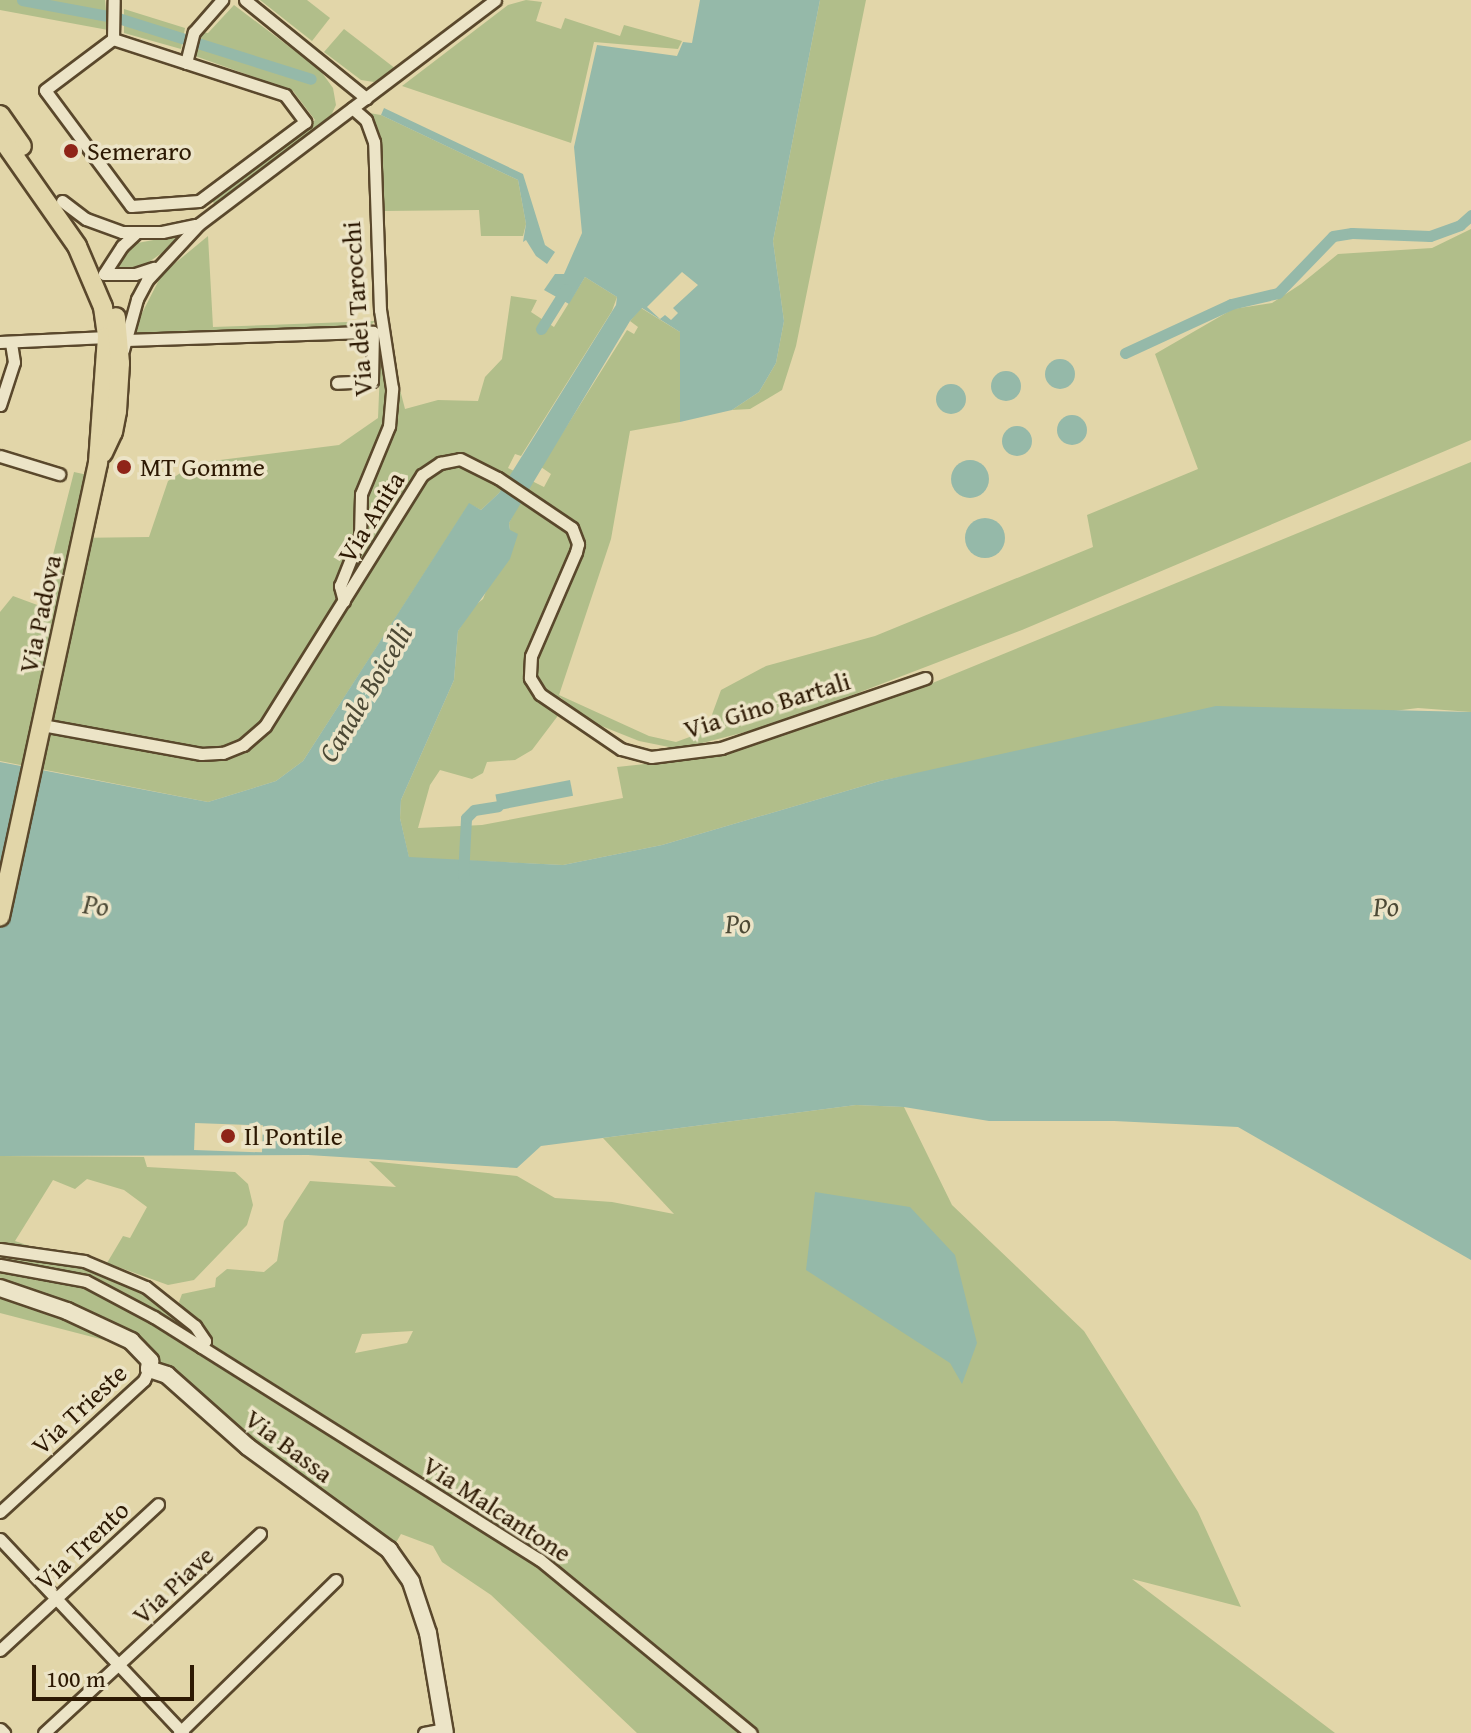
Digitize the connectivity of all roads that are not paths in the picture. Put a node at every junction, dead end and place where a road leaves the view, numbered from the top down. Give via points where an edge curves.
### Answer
1 (222, 0) edge
2 (245, 0) edge
3 (495, 0) edge
4 (114, 5) edge
5 (113, 33) junction
6 (186, 63) junction
7 (366, 98) junction
8 (352, 108) junction
9 (0, 115) edge
10 (0, 136) edge
11 (62, 201) junction
12 (199, 201) junction
13 (210, 216) junction
14 (199, 224) junction
15 (136, 233) junction
16 (155, 268) junction
17 (99, 276) junction
18 (380, 332) junction
19 (117, 339) junction
20 (6, 342) edge
21 (337, 383) dead end
22 (0, 405) edge
23 (0, 456) edge
24 (98, 463) junction
25 (59, 474) dead end
26 (344, 601) junction
27 (925, 678) dead end
28 (42, 725) junction
29 (621, 749) joint
30 (0, 917) edge
31 (0, 1249) edge
32 (0, 1265) edge
33 (0, 1288) edge
34 (201, 1347) junction
35 (149, 1369) junction
36 (158, 1504) dead end
37 (0, 1512) edge
38 (260, 1534) dead end
39 (0, 1539) edge
40 (336, 1580) dead end
41 (55, 1599) junction
42 (0, 1650) edge
43 (118, 1665) junction
44 (445, 1731) edge
45 (181, 1732) edge
46 (44, 1733) edge
47 (424, 1733) edge
48 (751, 1733) edge

1 - 6 street via 194,32
2 - 7 street
3 - 7 street
4 - 5 street
5 - 6 street
5 - 12 street via 45,90 131,206
6 - 12 street via 285,95 305,122
7 - 8 street
8 - 13 street
8 - 18 street, Via dei Tarocchi via 366,120 374,142
9 - 11 main road, Via Padova
10 - 17 main road, Via Padova
11 - 15 street via 106,228
11 - 17 main road, Via Padova
12 - 13 street
13 - 14 street
14 - 15 street
14 - 16 street
15 - 17 street
16 - 17 street
16 - 19 street
17 - 19 main road, Via Padova
18 - 19 street
18 - 21 street via 372,381
18 - 26 street, Via dei Tarocchi via 392,388 389,426 361,494 360,536 340,586
19 - 20 street
19 - 24 main road, Via Padova
19 - 24 main road, Via Padova via 120,363 113,432
20 - 22 street via 14,362
23 - 25 street
24 - 28 main road, Via Padova
26 - 28 street, Via Anita via 265,726 234,749 201,754
26 - 29 street, Via Anita via 430,468 460,459 498,478 569,524 578,544 531,656 533,688
27 - 29 street, Via Gino Bartali via 721,748 651,757
28 - 30 main road, Via Padova
31 - 34 street, Via Malcantone via 80,1260 146,1287 195,1326 205,1341
32 - 34 street, Via Malcantone via 95,1284
33 - 35 street, Via Bassa via 120,1334 146,1355
34 - 48 street, Via Malcantone via 539,1559
35 - 37 street, Via Trieste via 144,1380
35 - 44 street, Via Bassa via 167,1375 248,1447 394,1555 411,1582 428,1633
36 - 41 street, Via Trento
38 - 43 street, Via Piave
39 - 41 street
40 - 45 street
41 - 42 street, Via Trento
41 - 43 street
43 - 45 street
43 - 46 street, Via Piave
44 - 47 street

